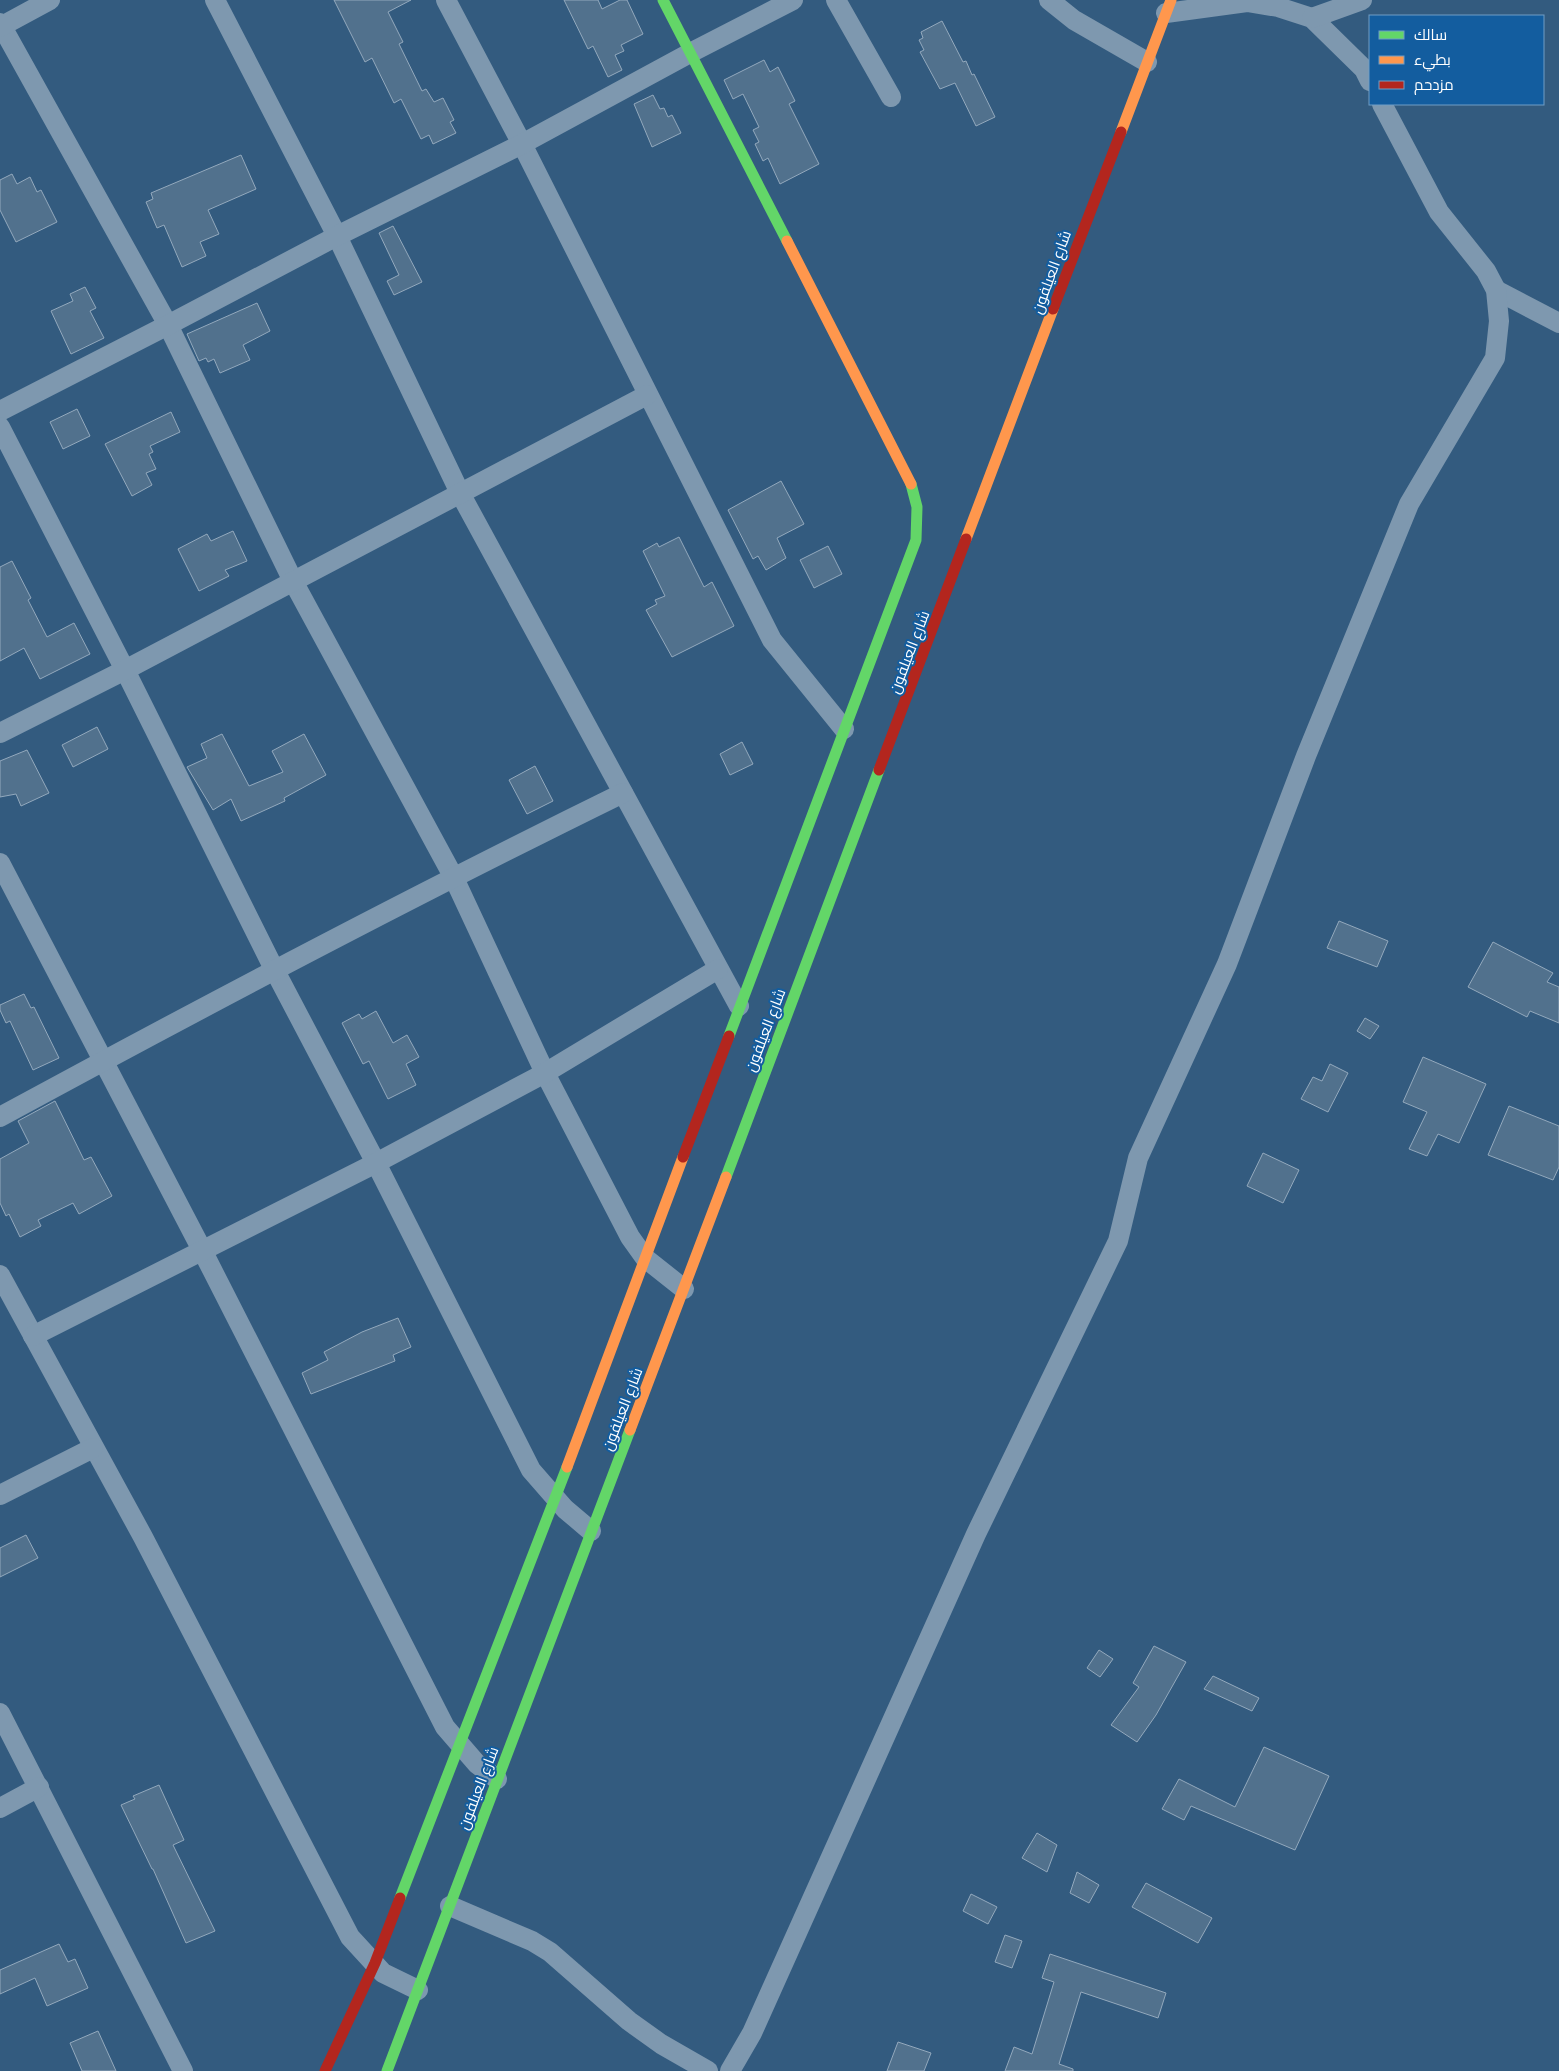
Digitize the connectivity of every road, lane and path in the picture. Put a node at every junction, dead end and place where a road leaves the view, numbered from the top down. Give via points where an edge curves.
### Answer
1 (50, 0) edge
2 (215, 0) edge
3 (446, 0) edge
4 (663, 0) edge
5 (793, 0) edge
6 (836, 0) edge
7 (1049, 0) edge
8 (1362, 0) edge
9 (1169, 6) edge
10 (1312, 18) junction
11 (0, 25) edge
12 (690, 53) junction
13 (1147, 62) junction
14 (1369, 79) edge
15 (891, 97) dead end
16 (1383, 105) edge
17 (522, 144) junction
18 (337, 236) junction
19 (1496, 290) junction
20 (1559, 323) edge
21 (168, 326) junction
22 (647, 395) junction
23 (0, 411) edge
24 (0, 427) edge
25 (460, 493) junction
26 (293, 581) junction
27 (125, 670) junction
28 (844, 729) junction
29 (0, 732) edge
30 (623, 793) junction
31 (0, 863) edge
32 (453, 876) junction
33 (718, 968) junction
34 (274, 969) junction
35 (739, 1006) junction
36 (103, 1061) junction
37 (545, 1072) junction
38 (0, 1117) edge
39 (376, 1163) junction
40 (202, 1250) junction
41 (645, 1258) junction
42 (0, 1275) edge
43 (684, 1289) junction
44 (33, 1336) junction
45 (93, 1448) junction
46 (0, 1495) edge
47 (555, 1498) junction
48 (591, 1531) junction
49 (0, 1713) edge
50 (459, 1746) junction
51 (497, 1779) junction
52 (39, 1787) junction
53 (0, 1808) edge
54 (450, 1906) junction
55 (374, 1963) junction
56 (418, 1990) junction
57 (183, 2071) edge
58 (325, 2071) edge
59 (387, 2071) edge
60 (708, 2071) edge
61 (730, 2071) edge

1 - 11 street
2 - 18 street
3 - 17 street
4 - 12 main road
5 - 12 street
6 - 15 street
7 - 13 street via 1074,20
8 - 10 street
9 - 10 street via 1247,2 1278,7
9 - 13 main road, شارع العيلفون
10 - 14 street via 1364,69
11 - 21 street
12 - 17 street
12 - 28 main road via 914,494 918,524 916,540
13 - 43 main road, شارع العيلفون
16 - 19 street via 1439,212 1486,271
17 - 18 street
17 - 22 street
18 - 21 street
18 - 25 street
19 - 20 street
19 - 61 street via 1499,320 1494,358 1410,504 1388,554 1227,964 1138,1158 1118,1241 976,1534 752,2033
21 - 23 street
21 - 26 street
22 - 25 street
22 - 28 street via 772,640
24 - 27 street
25 - 26 street
25 - 30 street
26 - 27 street
26 - 32 street
27 - 29 street
27 - 34 street
28 - 35 main road
30 - 32 street
30 - 33 street
31 - 36 street
32 - 34 street
32 - 37 street
33 - 35 street
33 - 37 street
34 - 36 street
34 - 39 street
35 - 41 main road
36 - 38 street
36 - 40 street
37 - 39 street
37 - 41 street via 630,1237
39 - 40 street
39 - 47 street via 531,1470
40 - 44 street
40 - 50 street via 444,1728
41 - 43 street
41 - 47 main road
42 - 44 street
43 - 48 main road, شارع العيلفون
44 - 45 street
45 - 46 street
45 - 55 street via 143,1537 350,1937
47 - 48 street
47 - 50 main road
48 - 51 main road, شارع العيلفون
49 - 52 street
50 - 51 street
50 - 55 main road
51 - 54 main road, شارع العيلفون
52 - 53 street
52 - 57 street
54 - 56 main road, شارع العيلفون
54 - 60 street via 550,1952 629,2021 660,2044
55 - 56 street via 384,1973
55 - 58 main road
56 - 59 main road, شارع العيلفون

